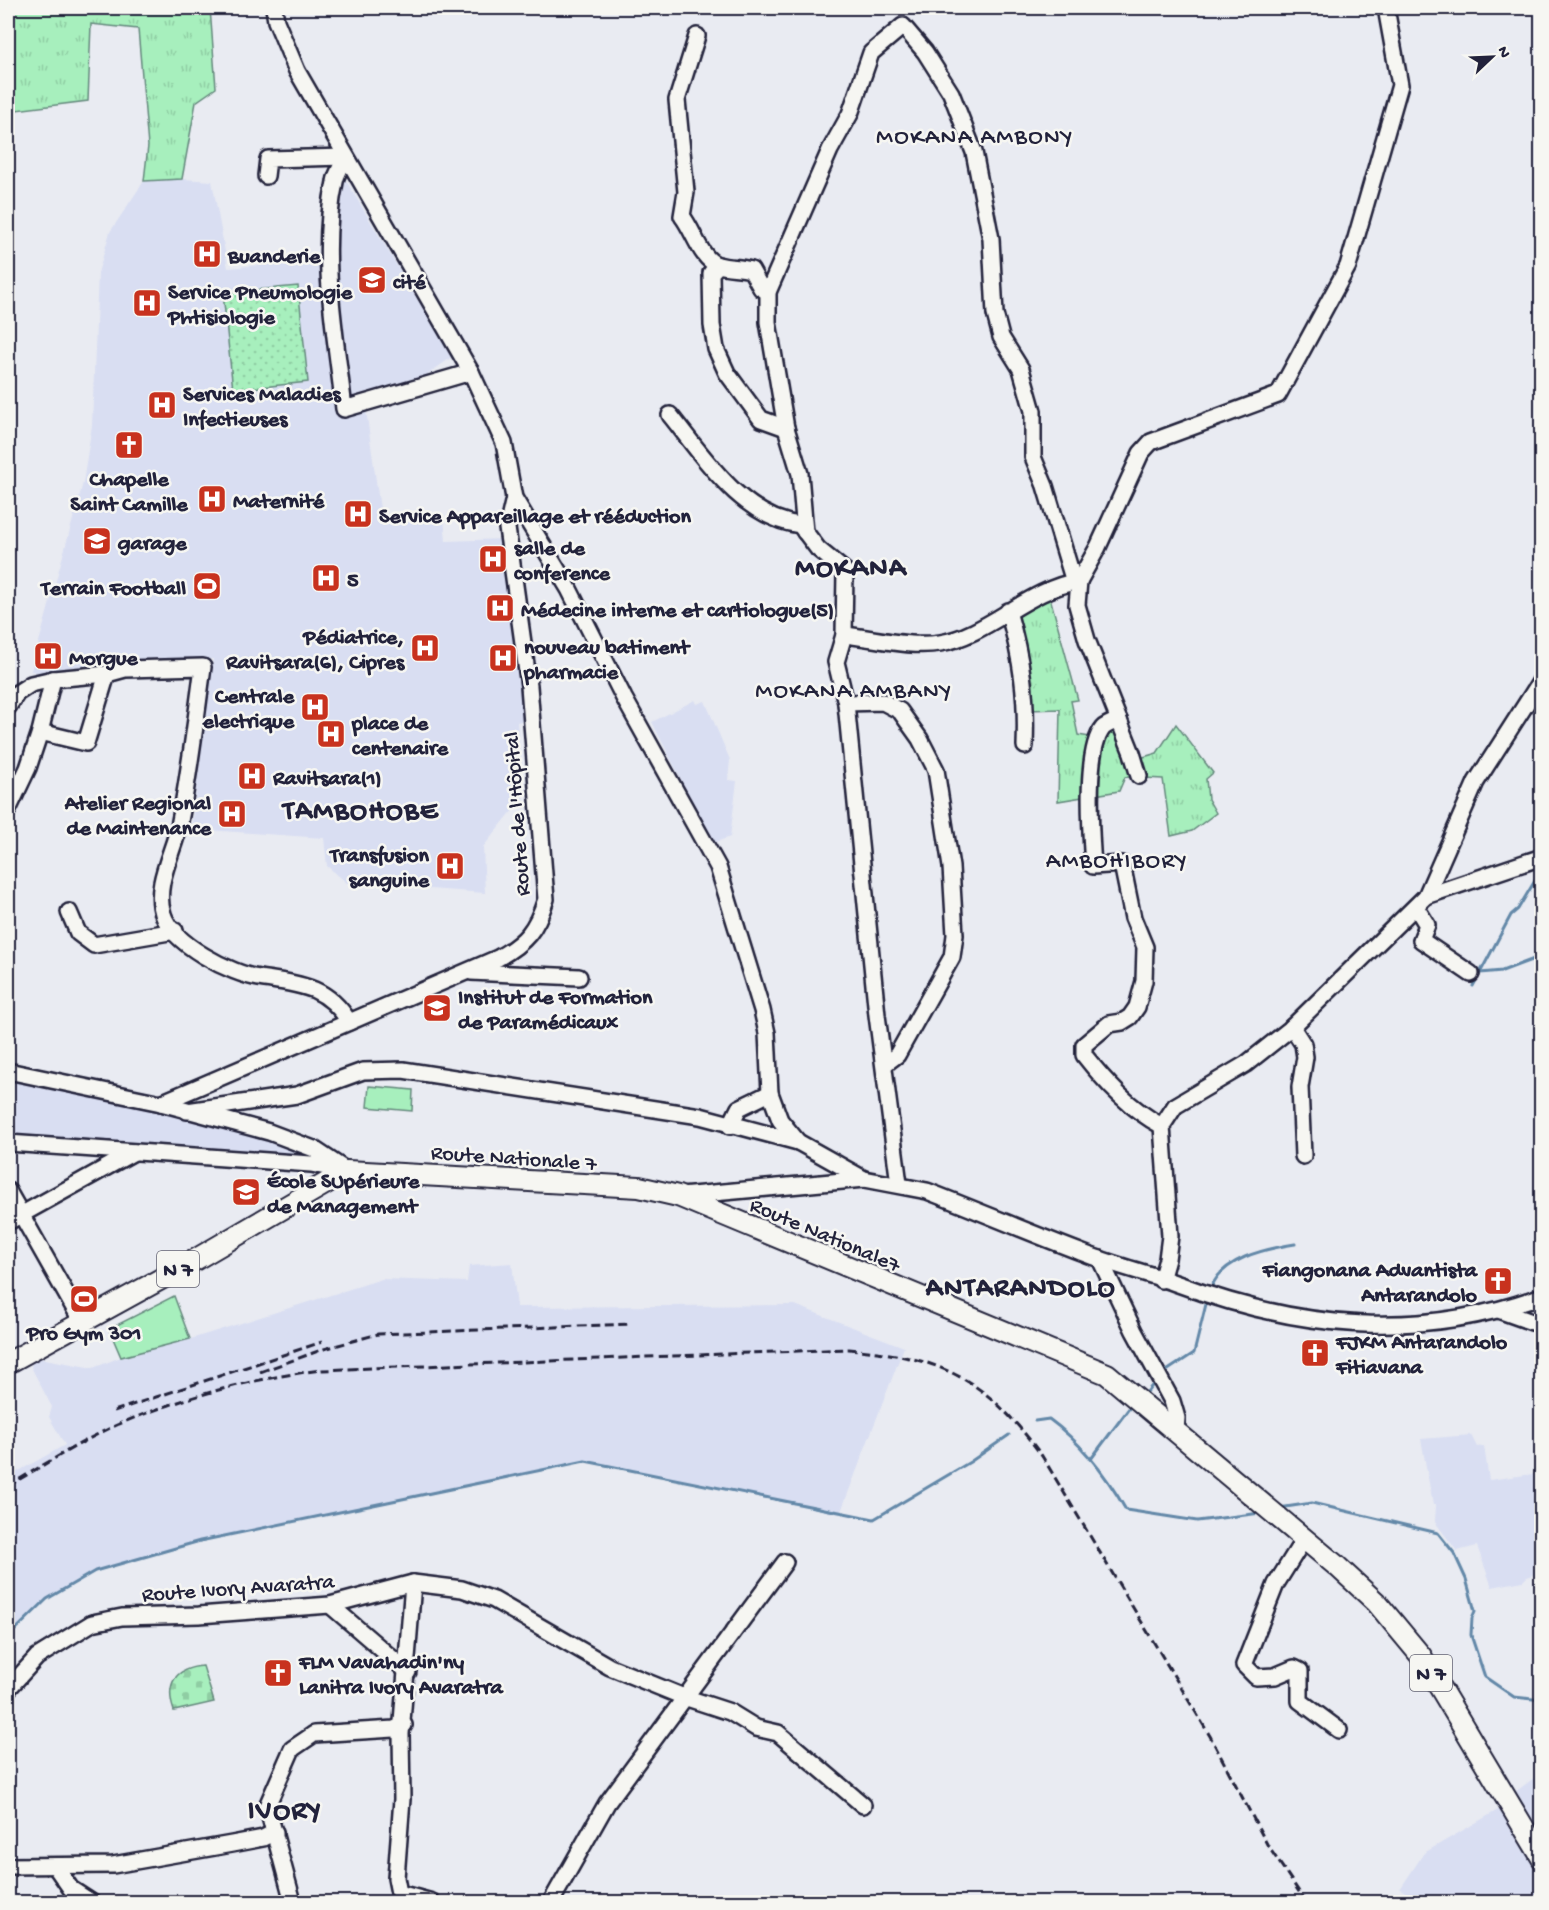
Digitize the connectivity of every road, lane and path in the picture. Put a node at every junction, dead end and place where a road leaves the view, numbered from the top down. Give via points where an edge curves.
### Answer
1 (274, 8) edge
2 (1386, 8) edge
3 (697, 36) dead end
4 (346, 157) junction
5 (266, 176) dead end
6 (718, 265) junction
7 (768, 292) junction
8 (471, 372) junction
9 (669, 415) dead end
10 (786, 428) junction
11 (514, 498) junction
12 (805, 532) junction
13 (1076, 582) junction
14 (1008, 612) junction
15 (844, 635) junction
16 (106, 674) junction
17 (52, 679) junction
18 (1542, 680) edge
19 (846, 703) junction
20 (8, 707) edge
21 (1119, 720) junction
22 (40, 732) junction
23 (1024, 746) dead end
24 (1139, 777) dead end
25 (8, 810) edge
26 (1542, 857) edge
27 (1421, 901) junction
28 (69, 912) dead end
29 (174, 931) junction
30 (468, 972) junction
31 (1471, 974) dead end
32 (579, 977) dead end
33 (348, 1022) junction
34 (1288, 1030) junction
35 (885, 1064) junction
36 (8, 1071) edge
37 (770, 1093) junction
38 (161, 1103) junction
39 (187, 1111) junction
40 (730, 1126) junction
41 (1162, 1126) junction
42 (798, 1142) junction
43 (8, 1143) edge
44 (134, 1152) junction
45 (1303, 1156) dead end
46 (347, 1171) junction
47 (864, 1179) junction
48 (899, 1184) junction
49 (8, 1191) edge
50 (678, 1196) junction
51 (14, 1218) edge
52 (1100, 1259) junction
53 (1161, 1280) junction
54 (1542, 1296) edge
55 (1501, 1311) junction
56 (82, 1322) junction
57 (1542, 1322) edge
58 (8, 1363) edge
59 (1176, 1431) junction
60 (1304, 1539) junction
61 (785, 1562) dead end
62 (413, 1583) junction
63 (330, 1605) junction
64 (408, 1672) junction
65 (8, 1689) edge
66 (684, 1697) junction
67 (404, 1725) junction
68 (1339, 1730) dead end
69 (863, 1805) dead end
70 (275, 1832) junction
71 (1542, 1858) edge
72 (8, 1866) edge
73 (55, 1866) junction
74 (91, 1902) edge
75 (293, 1902) edge
76 (432, 1902) edge
77 (551, 1902) edge

1 - 4 street via 297,71
2 - 13 street via 1400,86 1348,266 1278,394 1151,442 1141,453 1098,547
3 - 6 street via 676,100 686,192 682,216 704,256
4 - 5 street via 268,159
4 - 8 street
4 - 8 street via 335,181 330,239 334,325 344,409
6 - 7 street via 751,270 761,288
6 - 10 street via 711,273 716,350 761,419
7 - 10 street via 768,322
7 - 13 street via 850,114 871,53 903,26 951,93 974,152 991,239 995,314 1002,337 1021,369 1033,411 1033,457
8 - 11 street via 504,443
9 - 12 street via 743,499 771,518 800,525
10 - 12 street via 800,474
11 - 30 street, Route de l'Hôpital via 507,528 529,686 546,899 538,924 520,945
11 - 37 street via 569,589 717,867 767,1033
12 - 15 street via 845,572
13 - 14 street via 1047,589
13 - 21 street via 1077,605 1087,640
14 - 15 street via 942,643
14 - 23 street via 1025,682
15 - 19 street via 836,662
16 - 17 street
16 - 22 street via 86,743
16 - 29 street via 124,669 203,667 180,822 161,888 163,915
17 - 20 street via 31,684 17,693
17 - 22 street
18 - 27 street via 1476,782
19 - 35 street
19 - 35 street via 883,702 900,711 920,739 936,770 951,867 955,935 952,957 897,1055
21 - 24 street
21 - 41 street via 1104,727 1094,743 1089,814 1093,866 1122,864 1133,918 1145,947 1144,981 1130,1017 1109,1024 1084,1045 1084,1055 1141,1115
22 - 25 street
26 - 27 street
27 - 31 street via 1427,924 1421,940
27 - 34 street
28 - 29 street via 78,933 94,945
29 - 33 street via 213,962 331,997
30 - 32 street
30 - 33 street, Route de l'Hôpital
33 - 38 street, Route de l'Hôpital
34 - 41 street via 1246,1064 1175,1106
34 - 45 street via 1303,1044 1305,1057 1300,1087
35 - 48 street
36 - 38 street
37 - 40 street via 739,1108
37 - 42 street via 780,1120
38 - 39 street
39 - 40 street via 297,1095 363,1071 403,1070 700,1116
39 - 46 street via 278,1135 314,1149
40 - 42 street
41 - 53 street via 1170,1236
42 - 47 street
43 - 44 street
44 - 46 street via 311,1164
44 - 51 street
46 - 50 main road, Route Nationale 7 / N 7 via 639,1187
46 - 56 main road, N 7
47 - 48 street
47 - 50 street
48 - 52 street via 927,1191
49 - 51 street
50 - 59 main road, Route Nationale7 / N 7 via 1107,1374
51 - 56 street
52 - 53 street
52 - 59 street via 1172,1401
53 - 55 street via 1208,1297 1310,1321 1392,1326
54 - 55 street
55 - 57 street
56 - 58 main road, N 7
59 - 60 main road, N 7
60 - 68 street via 1276,1584 1244,1665 1256,1677 1275,1676 1294,1668 1300,1671 1300,1701
60 - 71 main road, N 7 via 1377,1603 1421,1656
61 - 66 street
62 - 63 street, Route Ivory Avaratra
62 - 64 street
62 - 66 street, Route Ivory Avaratra via 462,1589 494,1600 610,1667
63 - 64 street
63 - 65 street, Route Ivory Avaratra via 122,1617 92,1623 37,1657
64 - 67 street
66 - 69 street, Route Ivory Avaratra via 730,1712 756,1728 778,1733
66 - 77 street via 607,1803
67 - 70 street via 314,1734 292,1749 267,1806
67 - 76 street via 396,1878 399,1893
70 - 73 street via 263,1838 167,1857 113,1865
70 - 75 street
72 - 73 street
73 - 74 street via 71,1889

